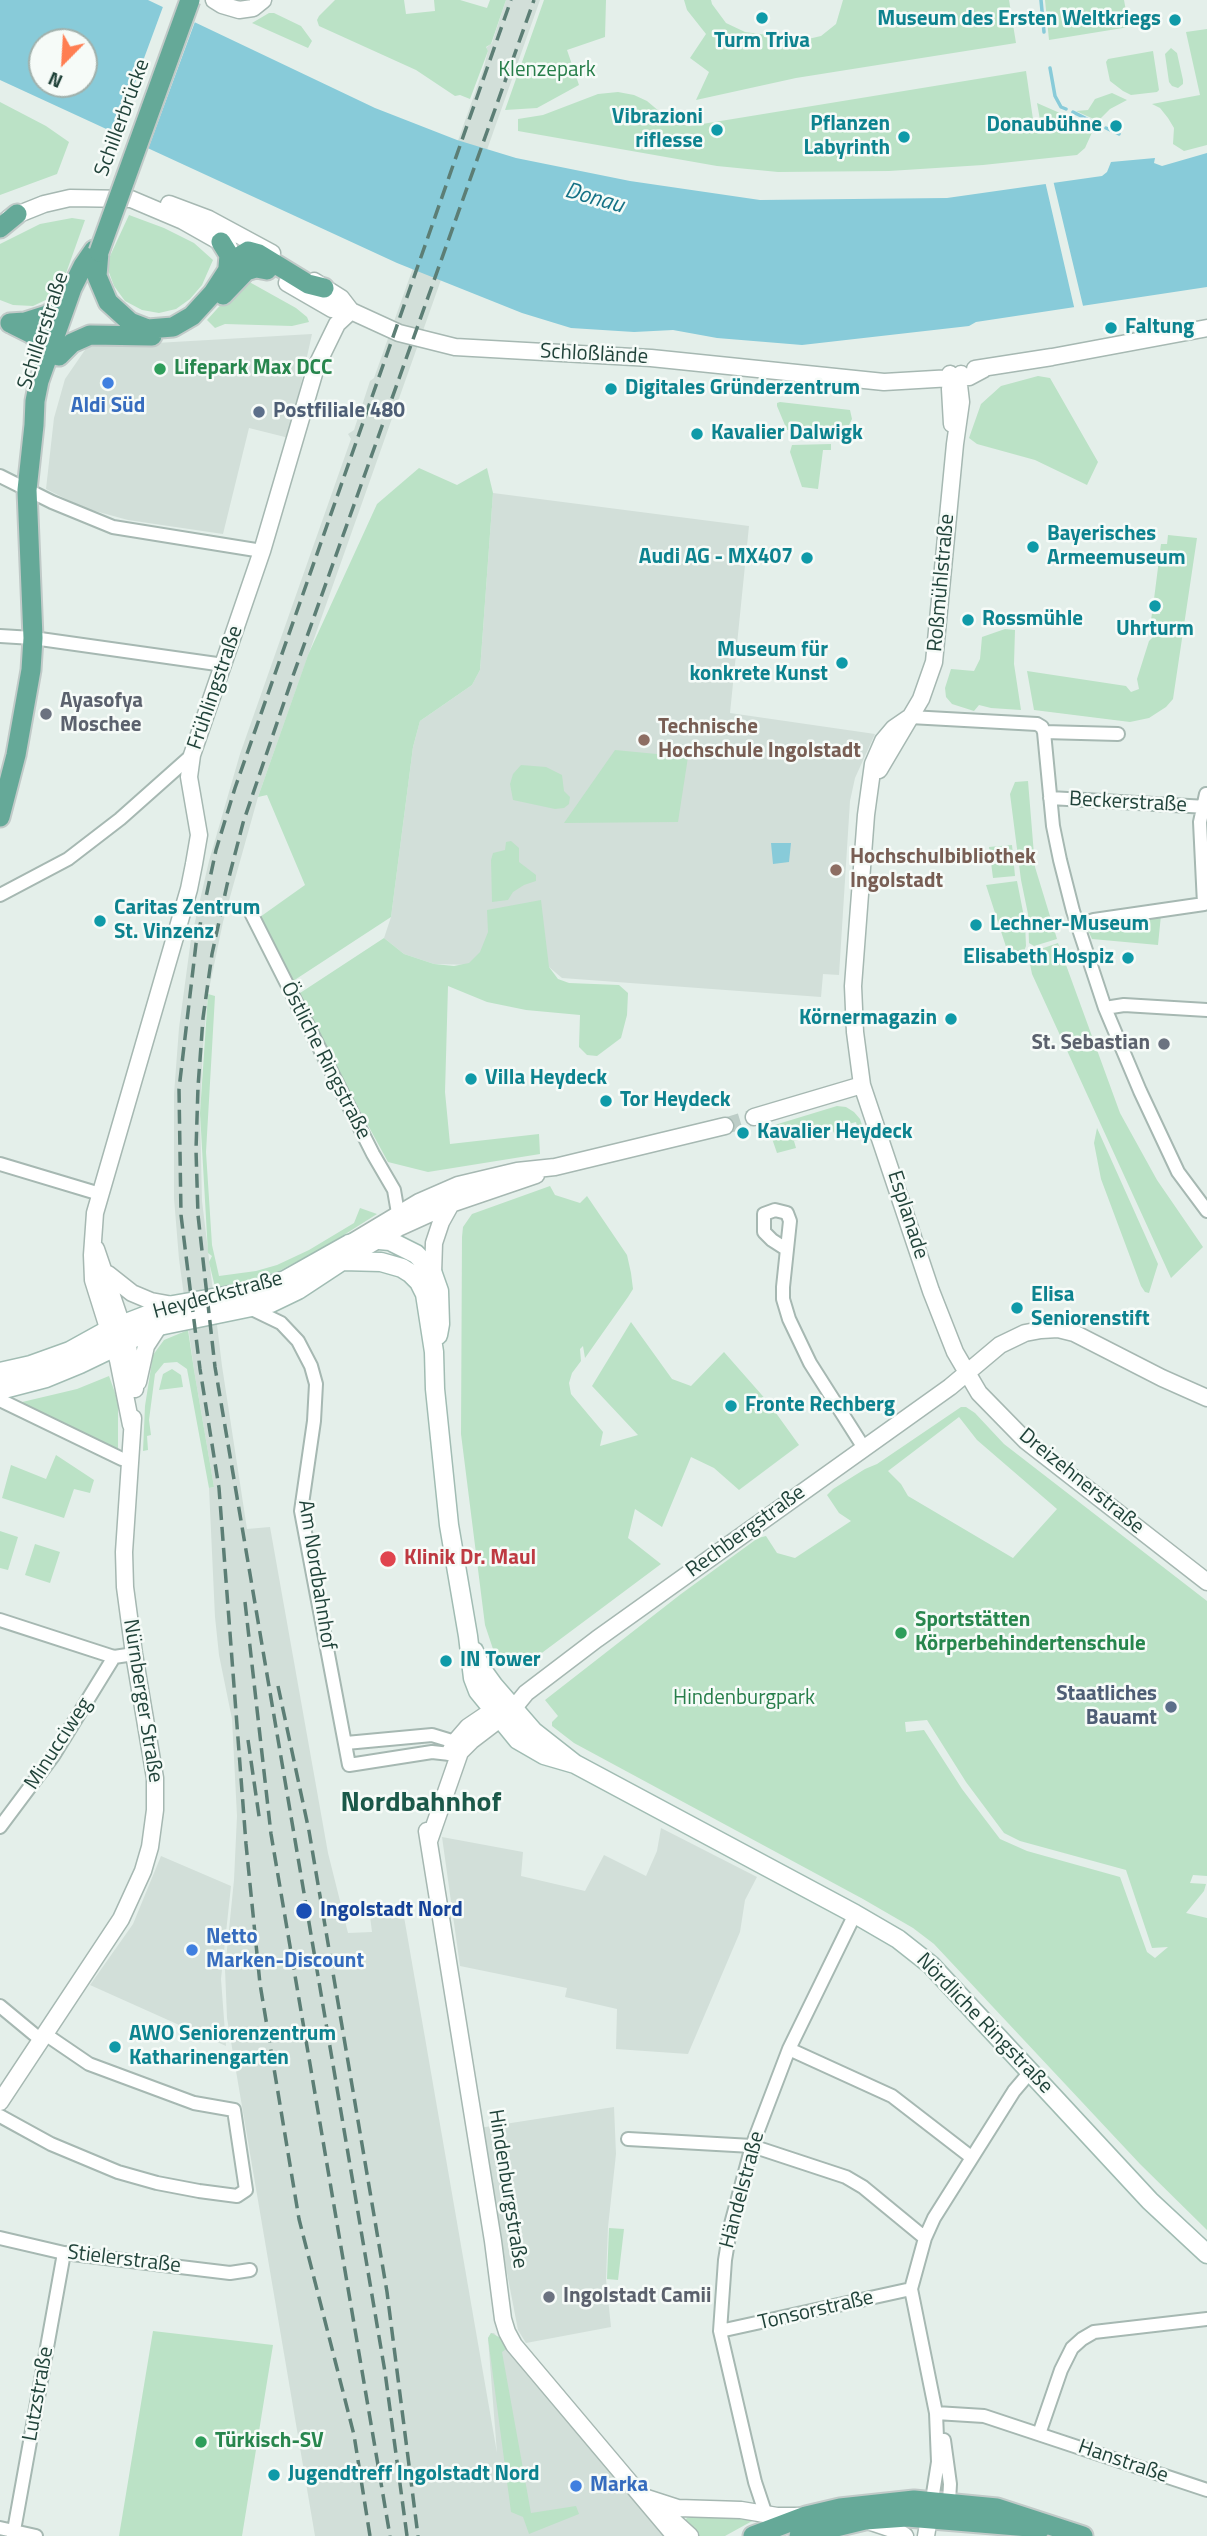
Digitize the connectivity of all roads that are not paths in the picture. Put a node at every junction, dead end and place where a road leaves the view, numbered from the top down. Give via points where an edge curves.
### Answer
1 (185, 0) edge
2 (190, 0) edge
3 (214, 0) edge
4 (262, 0) edge
5 (131, 199) junction
6 (8, 218) edge
7 (0, 228) edge
8 (220, 242) joint
9 (97, 251) junction
10 (235, 261) junction
11 (267, 270) junction
12 (72, 288) junction
13 (324, 288) junction
14 (351, 311) junction
15 (3, 322) edge
16 (1207, 328) edge
17 (53, 358) junction
18 (966, 372) junction
19 (844, 376) junction
20 (928, 381) junction
21 (956, 405) junction
22 (0, 476) edge
23 (27, 490) junction
24 (262, 551) junction
25 (0, 636) edge
26 (33, 638) junction
27 (224, 665) junction
28 (910, 716) junction
29 (1044, 732) junction
30 (1118, 734) dead end
31 (192, 755) junction
32 (1050, 798) junction
33 (1206, 803) edge
34 (0, 817) edge
35 (0, 895) edge
36 (249, 909) dead end
37 (1078, 925) junction
38 (1105, 1008) junction
39 (1207, 1010) edge
40 (862, 1085) junction
41 (754, 1117) tunnel mouth
42 (725, 1126) tunnel mouth
43 (0, 1164) edge
44 (555, 1167) junction
45 (100, 1194) junction
46 (451, 1204) junction
47 (1205, 1205) edge
48 (398, 1229) junction
49 (379, 1238) junction
50 (93, 1240) junction
51 (349, 1244) junction
52 (786, 1249) dead end
53 (342, 1261) junction
54 (402, 1268) junction
55 (104, 1270) junction
56 (433, 1274) junction
57 (173, 1305) junction
58 (252, 1309) junction
59 (159, 1326) junction
60 (118, 1335) junction
61 (435, 1352) junction
62 (0, 1372) edge
63 (966, 1372) junction
64 (0, 1390) edge
65 (135, 1395) junction
66 (1207, 1398) edge
67 (0, 1400) edge
68 (131, 1425) junction
69 (864, 1448) junction
70 (129, 1460) junction
71 (1207, 1582) edge
72 (0, 1620) edge
73 (134, 1654) junction
74 (114, 1657) junction
75 (503, 1709) junction
76 (346, 1743) junction
77 (455, 1750) junction
78 (0, 1827) edge
79 (855, 1914) junction
80 (0, 2006) edge
81 (43, 2037) junction
82 (789, 2049) junction
83 (1031, 2071) junction
84 (0, 2102) edge
85 (0, 2116) edge
86 (628, 2139) dead end
87 (752, 2146) junction
88 (971, 2157) junction
89 (0, 2238) edge
90 (925, 2238) junction
91 (64, 2253) junction
92 (1207, 2253) edge
93 (250, 2270) dead end
94 (911, 2289) junction
95 (1207, 2319) edge
96 (720, 2331) junction
97 (936, 2413) junction
98 (1040, 2434) junction
99 (755, 2482) junction
100 (1207, 2490) edge
101 (644, 2497) junction
102 (741, 2510) junction
103 (938, 2514) edge
104 (766, 2515) junction
105 (806, 2515) junction
106 (865, 2520) junction
107 (0, 2528) edge
108 (14, 2534) edge
109 (672, 2534) edge
110 (36, 2536) edge
111 (690, 2536) edge
112 (753, 2536) edge
113 (799, 2536) edge
114 (905, 2536) edge
115 (1083, 2536) edge

1 - 9 main road, Schillerbrücke, bridge
2 - 9 main road, Schillerbrücke, bridge
3 - 4 street via 239,10 253,8
5 - 6 street via 70,198
5 - 8 street
5 - 13 street via 171,205 209,219 256,243
6 - 7 main road
8 - 10 main road
9 - 10 main road via 97,276 107,302 130,322 148,329 173,327 192,316
9 - 12 main road, Schillerstraße via 83,265
9 - 17 main road, Schillerstraße
10 - 11 street
10 - 13 main road via 253,252 308,284
11 - 14 street via 325,306
11 - 17 main road via 256,268 237,277 197,322 179,332 90,335
12 - 15 main road via 47,315
12 - 17 main road, Schillerstraße
13 - 14 street
14 - 19 street, Schloßlände via 399,333 455,347 651,358
14 - 24 street, Frühlingstraße via 337,324 316,367
15 - 17 main road via 32,334
16 - 18 street, Schloßlände
17 - 23 main road, Schillerstraße via 42,410 34,425
18 - 19 street, Schloßlände via 876,371
18 - 20 street, Schloßlände
18 - 21 street, Roßmühlstraße via 970,382
18 - 21 street, Roßmühlstraße via 950,389
19 - 20 street, Schloßlände via 884,382
20 - 21 street
21 - 28 street, Roßmühlstraße via 934,662
22 - 23 street
23 - 24 street via 113,527
23 - 26 main road, Schillerstraße
24 - 27 street, Frühlingstraße
25 - 26 street
26 - 27 street
26 - 34 main road, Schillerstraße via 16,755
27 - 31 street, Frühlingstraße
28 - 29 street via 1037,724
28 - 40 street, Esplanade via 869,788 853,986
29 - 30 street
29 - 32 street
31 - 35 street via 68,859
31 - 45 street, Frühlingstraße via 190,777 199,835 192,877
32 - 33 street, Beckerstraße
32 - 37 street via 1052,827
33 - 37 street via 1200,822 1205,904
36 - 48 street, Östliche Ringstraße via 394,1190
37 - 38 street
38 - 39 street
38 - 47 street via 1178,1172
40 - 41 street
40 - 63 street, Esplanade via 931,1291
42 - 44 street, Heydeckstraße
43 - 45 street
44 - 46 street, Heydeckstraße
44 - 48 street, Heydeckstraße via 470,1181 419,1202
45 - 50 street, Frühlingstraße
46 - 48 street, Heydeckstraße
46 - 56 street via 434,1243
48 - 49 main road, Heydeckstraße
48 - 51 street, Heydeckstraße
48 - 54 main road
48 - 56 main road
49 - 51 main road, Heydeckstraße
49 - 53 street
50 - 55 street, Frühlingstraße
50 - 60 street, Frühlingstraße via 93,1280
51 - 57 main road, Heydeckstraße via 285,1280 253,1291
52 - 69 street via 783,1287 789,1320 810,1363
53 - 54 main road via 381,1262
53 - 58 main road, Heydeckstraße via 286,1297
54 - 61 main road via 425,1294
55 - 57 street via 132,1293
55 - 60 street, Frühlingstraße
56 - 61 main road via 439,1291 440,1324
57 - 60 main road, Heydeckstraße
58 - 59 main road, Heydeckstraße
58 - 76 street, Am Nordbahnhof via 281,1323 298,1341 316,1384 301,1511
59 - 60 main road, Heydeckstraße
59 - 65 street via 146,1346
60 - 62 main road
60 - 64 main road via 80,1364
60 - 65 street, Nürnberger Straße
60 - 68 street, Nürnberger Straße
61 - 75 main road via 449,1525 473,1678 478,1691
63 - 66 street via 1019,1335 1058,1329
63 - 69 street, Rechbergstraße
63 - 71 street, Dreizehnerstraße via 979,1393 1026,1441
65 - 68 street, Nürnberger Straße
67 - 70 street
68 - 70 street, Nürnberger Straße
69 - 75 street, Rechbergstraße
70 - 73 street, Nürnberger Straße via 124,1552
72 - 74 street
73 - 74 street
73 - 81 street, Nürnberger Straße via 155,1778 150,1847 121,1919
74 - 78 street, Minucciweg via 53,1756
75 - 77 street, Hindenburgstraße via 468,1727
75 - 79 main road, Nördliche Ringstraße via 575,1764
76 - 77 street via 432,1735 445,1737
76 - 77 street, Am Nordbahnhof via 349,1765
77 - 101 street, Hindenburgstraße via 429,1841 503,2319 514,2345
79 - 82 street, Händelstraße
79 - 83 main road, Nördliche Ringstraße via 931,1965
80 - 81 street
81 - 84 street, Nürnberger Straße
81 - 85 street via 89,2064 194,2103 234,2110 246,2190 236,2196 198,2191 118,2172
82 - 87 street, Händelstraße
82 - 88 street via 892,2096
83 - 88 street
83 - 92 main road, Nördliche Ringstraße via 1150,2201
86 - 87 street
87 - 90 street via 846,2177
87 - 96 street, Händelstraße via 731,2224 721,2286
88 - 90 street
89 - 91 street, Stielerstraße
90 - 94 street
91 - 93 street, Stielerstraße via 230,2273
91 - 108 street, Lutzstraße
94 - 96 street, Tonsorstraße
94 - 97 street
95 - 98 street via 1094,2332 1082,2339 1061,2370
96 - 99 street, Händelstraße
97 - 98 street, Hanstraße via 984,2416
97 - 103 street
97 - 103 street via 947,2459
98 - 100 street, Hanstraße
99 - 102 street via 751,2499
99 - 104 street, Händelstraße
101 - 102 street via 678,2508
101 - 109 street, Hindenburgstraße
101 - 111 street, Hindenburgstraße
102 - 104 street
103 - 105 main road via 868,2504
103 - 106 main road
103 - 115 main road via 997,2508
104 - 105 street
105 - 112 main road
106 - 113 main road
106 - 114 street
107 - 108 street
108 - 110 street

